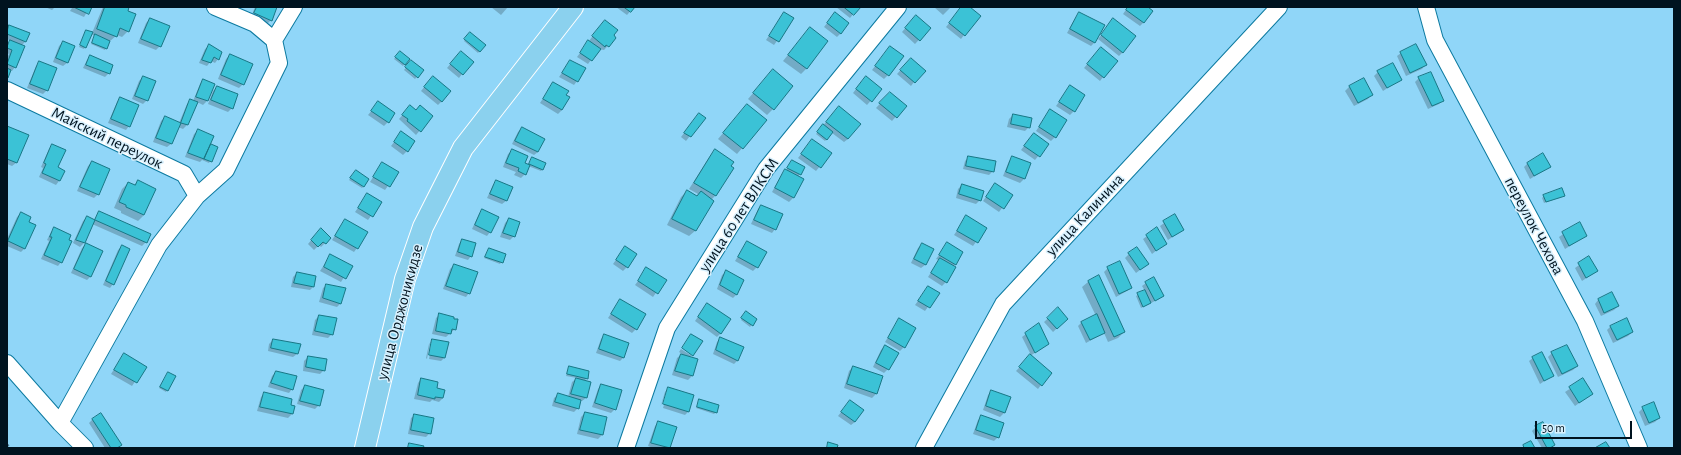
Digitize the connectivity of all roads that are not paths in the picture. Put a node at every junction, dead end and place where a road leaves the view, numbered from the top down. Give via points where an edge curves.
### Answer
1 (215, 7) edge
2 (294, 7) edge
3 (573, 7) edge
4 (898, 7) edge
5 (1279, 7) edge
6 (1426, 7) edge
7 (274, 40) junction
8 (7, 90) edge
9 (197, 196) junction
10 (7, 363) edge
11 (60, 423) junction
12 (79, 446) edge
13 (365, 448) edge
14 (626, 448) edge
15 (924, 448) edge
16 (1639, 448) edge

1 - 7 street via 255,24
2 - 7 street
3 - 13 main road, улица Орджоникидзе via 463,148 423,227 405,279
4 - 14 street, улица 60 лет ВЛКСМ via 766,169 667,328
5 - 15 street, улица Калинина via 1003,304
6 - 16 street, переулок Чехова via 1435,40 1585,321
7 - 9 street via 280,63 226,170
8 - 9 street, Майский переулок via 184,174
9 - 11 street via 159,245
10 - 11 street
11 - 12 street

